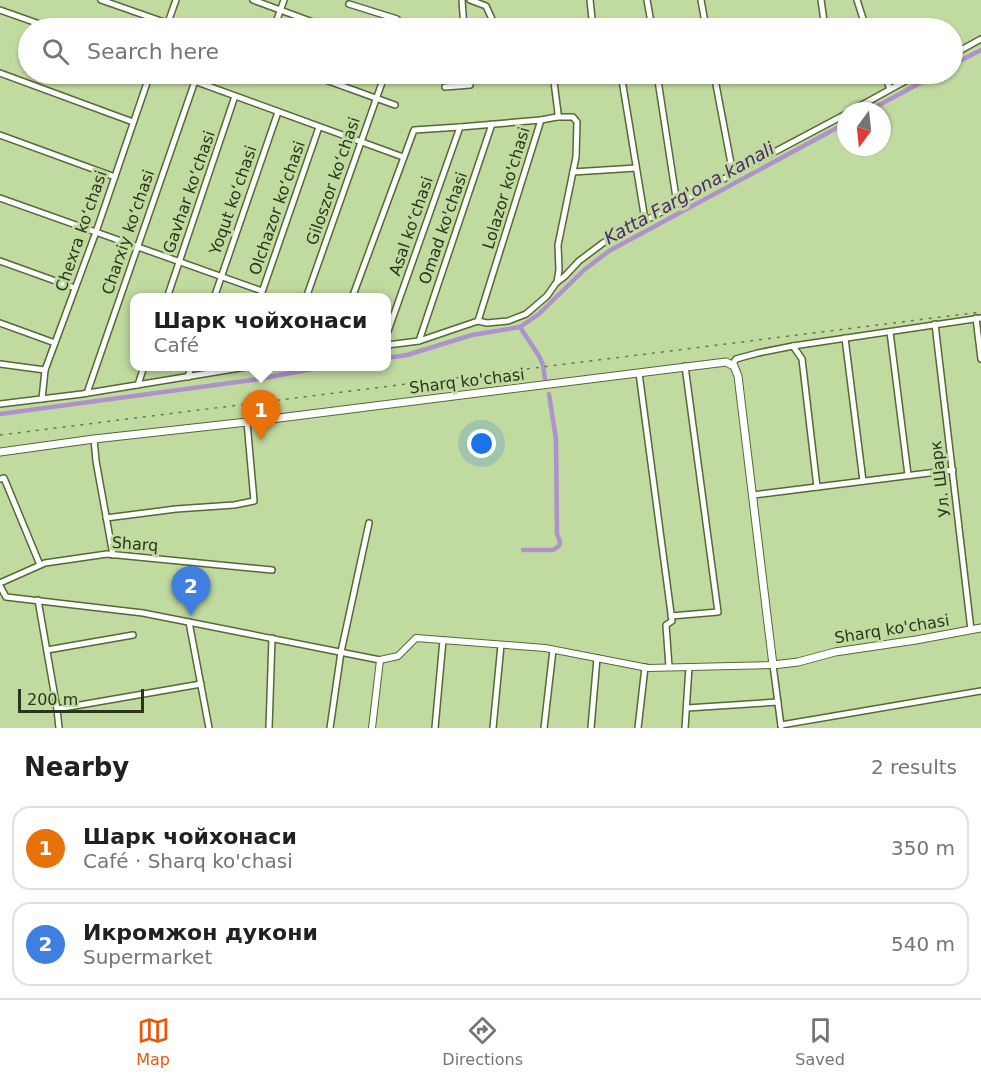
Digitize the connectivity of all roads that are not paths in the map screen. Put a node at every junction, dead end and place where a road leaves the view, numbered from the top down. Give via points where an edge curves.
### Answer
1 (101, 0) edge
2 (176, 0) edge
3 (253, 0) edge
4 (284, 0) edge
5 (462, 0) edge
6 (470, 0) edge
7 (590, 0) edge
8 (647, 0) edge
9 (701, 0) edge
10 (821, 0) edge
11 (856, 0) edge
12 (349, 4) dead end
13 (0, 10) edge
14 (280, 10) junction
15 (23, 18) edge
16 (147, 18) edge
17 (170, 18) edge
18 (277, 18) edge
19 (302, 18) edge
20 (394, 18) edge
21 (463, 18) edge
22 (491, 18) edge
23 (592, 18) edge
24 (650, 18) edge
25 (704, 18) edge
26 (824, 18) edge
27 (862, 18) edge
28 (981, 39) edge
29 (963, 49) edge
30 (1, 73) edge
31 (18, 79) edge
32 (0, 81) edge
33 (31, 84) edge
34 (146, 84) edge
35 (194, 84) edge
36 (203, 84) edge
37 (336, 84) edge
38 (381, 84) edge
39 (470, 84) edge
40 (554, 84) edge
41 (623, 84) edge
42 (659, 84) edge
43 (716, 84) edge
44 (888, 84) edge
45 (899, 84) edge
46 (445, 87) dead end
47 (890, 89) junction
48 (235, 96) junction
49 (376, 99) junction
50 (867, 102) edge
51 (394, 105) dead end
52 (278, 112) junction
53 (557, 117) junction
54 (837, 119) edge
55 (541, 120) junction
56 (133, 122) junction
57 (492, 124) junction
58 (319, 127) junction
59 (460, 127) junction
60 (0, 135) edge
61 (362, 141) junction
62 (403, 157) junction
63 (636, 168) junction
64 (573, 172) junction
65 (733, 174) junction
66 (115, 177) junction
67 (0, 198) edge
68 (677, 204) junction
69 (645, 220) junction
70 (96, 232) junction
71 (137, 246) junction
72 (0, 261) edge
73 (180, 261) junction
74 (221, 276) junction
75 (556, 283) junction
76 (75, 288) junction
77 (262, 291) joint
78 (168, 293) edge
79 (215, 293) edge
80 (307, 293) edge
81 (353, 293) edge
82 (978, 318) edge
83 (478, 321) junction
84 (0, 323) edge
85 (391, 323) edge
86 (935, 324) junction
87 (890, 332) junction
88 (844, 338) junction
89 (419, 340) junction
90 (55, 343) junction
91 (391, 344) edge
92 (793, 346) junction
93 (981, 359) edge
94 (0, 364) edge
95 (732, 364) junction
96 (685, 366) junction
97 (45, 370) junction
98 (142, 371) edge
99 (190, 371) edge
100 (219, 371) edge
101 (639, 373) junction
102 (188, 377) junction
103 (138, 385) junction
104 (87, 393) junction
105 (42, 399) junction
106 (0, 404) edge
107 (247, 422) junction
108 (94, 439) junction
109 (0, 452) edge
110 (953, 470) junction
111 (908, 475) junction
112 (0, 479) edge
113 (863, 481) junction
114 (817, 487) junction
115 (753, 495) junction
116 (106, 519) junction
117 (369, 523) dead end
118 (113, 555) junction
119 (40, 565) junction
120 (272, 570) dead end
121 (0, 585) edge
122 (38, 600) junction
123 (671, 616) junction
124 (189, 622) junction
125 (981, 628) edge
126 (971, 630) junction
127 (133, 635) dead end
128 (272, 638) junction
129 (443, 640) junction
130 (501, 645) junction
131 (47, 650) junction
132 (553, 650) junction
133 (341, 652) junction
134 (597, 658) junction
135 (380, 660) junction
136 (773, 665) junction
137 (645, 667) junction
138 (669, 667) junction
139 (689, 667) junction
140 (201, 684) junction
141 (981, 691) edge
142 (778, 702) junction
143 (687, 708) junction
144 (57, 710) junction
145 (781, 726) edge
146 (59, 728) edge
147 (209, 728) edge
148 (269, 728) edge
149 (330, 728) edge
150 (372, 728) edge
151 (435, 728) edge
152 (493, 728) edge
153 (544, 728) edge
154 (591, 728) edge
155 (638, 728) edge
156 (685, 728) edge

1 - 16 street
2 - 17 street
3 - 14 street
4 - 14 street
5 - 21 street
6 - 22 street via 486,6
7 - 23 street
8 - 24 street
9 - 25 street
10 - 26 street
11 - 27 street
12 - 20 street
13 - 15 street
14 - 18 street
14 - 19 street
28 - 29 street
30 - 31 street
30 - 32 street
33 - 56 street
34 - 56 street, Chexra koʻchasi
35 - 71 street, Charxiy koʻchasi
36 - 48 street
37 - 49 street
38 - 49 street, Giloszor koʻchasi
39 - 46 street
40 - 53 street
41 - 63 street
42 - 68 street
43 - 65 street
44 - 47 street
45 - 47 street
47 - 50 street
48 - 52 street
48 - 73 street, Gavhar koʻchasi
49 - 51 street
49 - 61 street, Giloszor koʻchasi
52 - 58 street
52 - 74 street, Yoqut koʻchasi
53 - 55 street, Lolazor ko'chasi
53 - 64 street via 573,117 577,122
54 - 65 street
55 - 57 street
55 - 83 street, Lolazor ko'chasi
56 - 66 street, Chexra koʻchasi
57 - 59 street
57 - 89 street, Omad ko'chasi
58 - 61 street
58 - 77 street, Olchazor koʻchasi
59 - 62 street via 414,129
59 - 85 street, Asal koʻchasi
60 - 66 street
61 - 62 street
61 - 80 street, Giloszor koʻchasi
62 - 81 street
63 - 64 street
63 - 69 street
64 - 75 street via 558,245
65 - 68 street
66 - 70 street, Chexra koʻchasi
67 - 70 street
68 - 69 street
69 - 75 street via 603,243
70 - 71 street
70 - 76 street, Chexra koʻchasi
71 - 73 street
71 - 104 street, Charxiy koʻchasi
72 - 76 street
73 - 74 street
73 - 78 street, Gavhar koʻchasi
74 - 77 street
74 - 79 street, Yoqut koʻchasi
75 - 83 street via 526,315 508,321
76 - 90 street, Chexra koʻchasi
82 - 86 street
82 - 93 street
83 - 89 street
84 - 90 street
86 - 87 street
86 - 110 street, Ул. Шарк
87 - 88 street
87 - 111 street
88 - 92 street
88 - 113 street
89 - 91 street
90 - 97 street, Chexra koʻchasi
92 - 95 street via 736,359
92 - 114 street via 802,358
94 - 97 street
95 - 96 main road, Sharq ko'chasi
95 - 115 main road via 738,376
96 - 101 main road, Sharq ko'chasi
96 - 123 street via 718,612
97 - 105 street, Chexra koʻchasi
98 - 103 street
99 - 102 street
100 - 102 street
101 - 107 main road, Sharq ko'chasi
101 - 123 street
102 - 103 street
103 - 104 street
104 - 105 street
105 - 106 street
107 - 108 main road, Sharq ko'chasi
107 - 116 street via 254,501
108 - 109 main road, Sharq ko'chasi
108 - 116 street
110 - 111 street
110 - 126 street, Ул. Шарк
111 - 113 street
112 - 119 street via 4,478
113 - 114 street
114 - 115 street
115 - 136 main road
116 - 118 street
117 - 133 street
118 - 119 street, Sharq
118 - 120 street, Sharq
119 - 121 street, Sharq
121 - 122 street via 6,597
122 - 124 street
122 - 131 street
123 - 138 street via 672,621 666,625
124 - 128 street
124 - 140 street
125 - 126 main road, Sharq ko'chasi
126 - 136 main road, Sharq ko'chasi
127 - 131 street
128 - 133 street
128 - 148 street
129 - 130 street
129 - 135 street via 416,638 398,656
129 - 151 street
130 - 132 street
130 - 152 street
131 - 144 street
132 - 134 street
132 - 153 street
133 - 135 street
133 - 149 street
134 - 137 street
134 - 154 street
135 - 150 street
136 - 139 street
136 - 142 street
137 - 138 street
137 - 155 street
138 - 139 street
139 - 143 street
140 - 144 street
140 - 147 street
141 - 145 street
142 - 143 street
142 - 145 street
143 - 156 street
144 - 146 street

